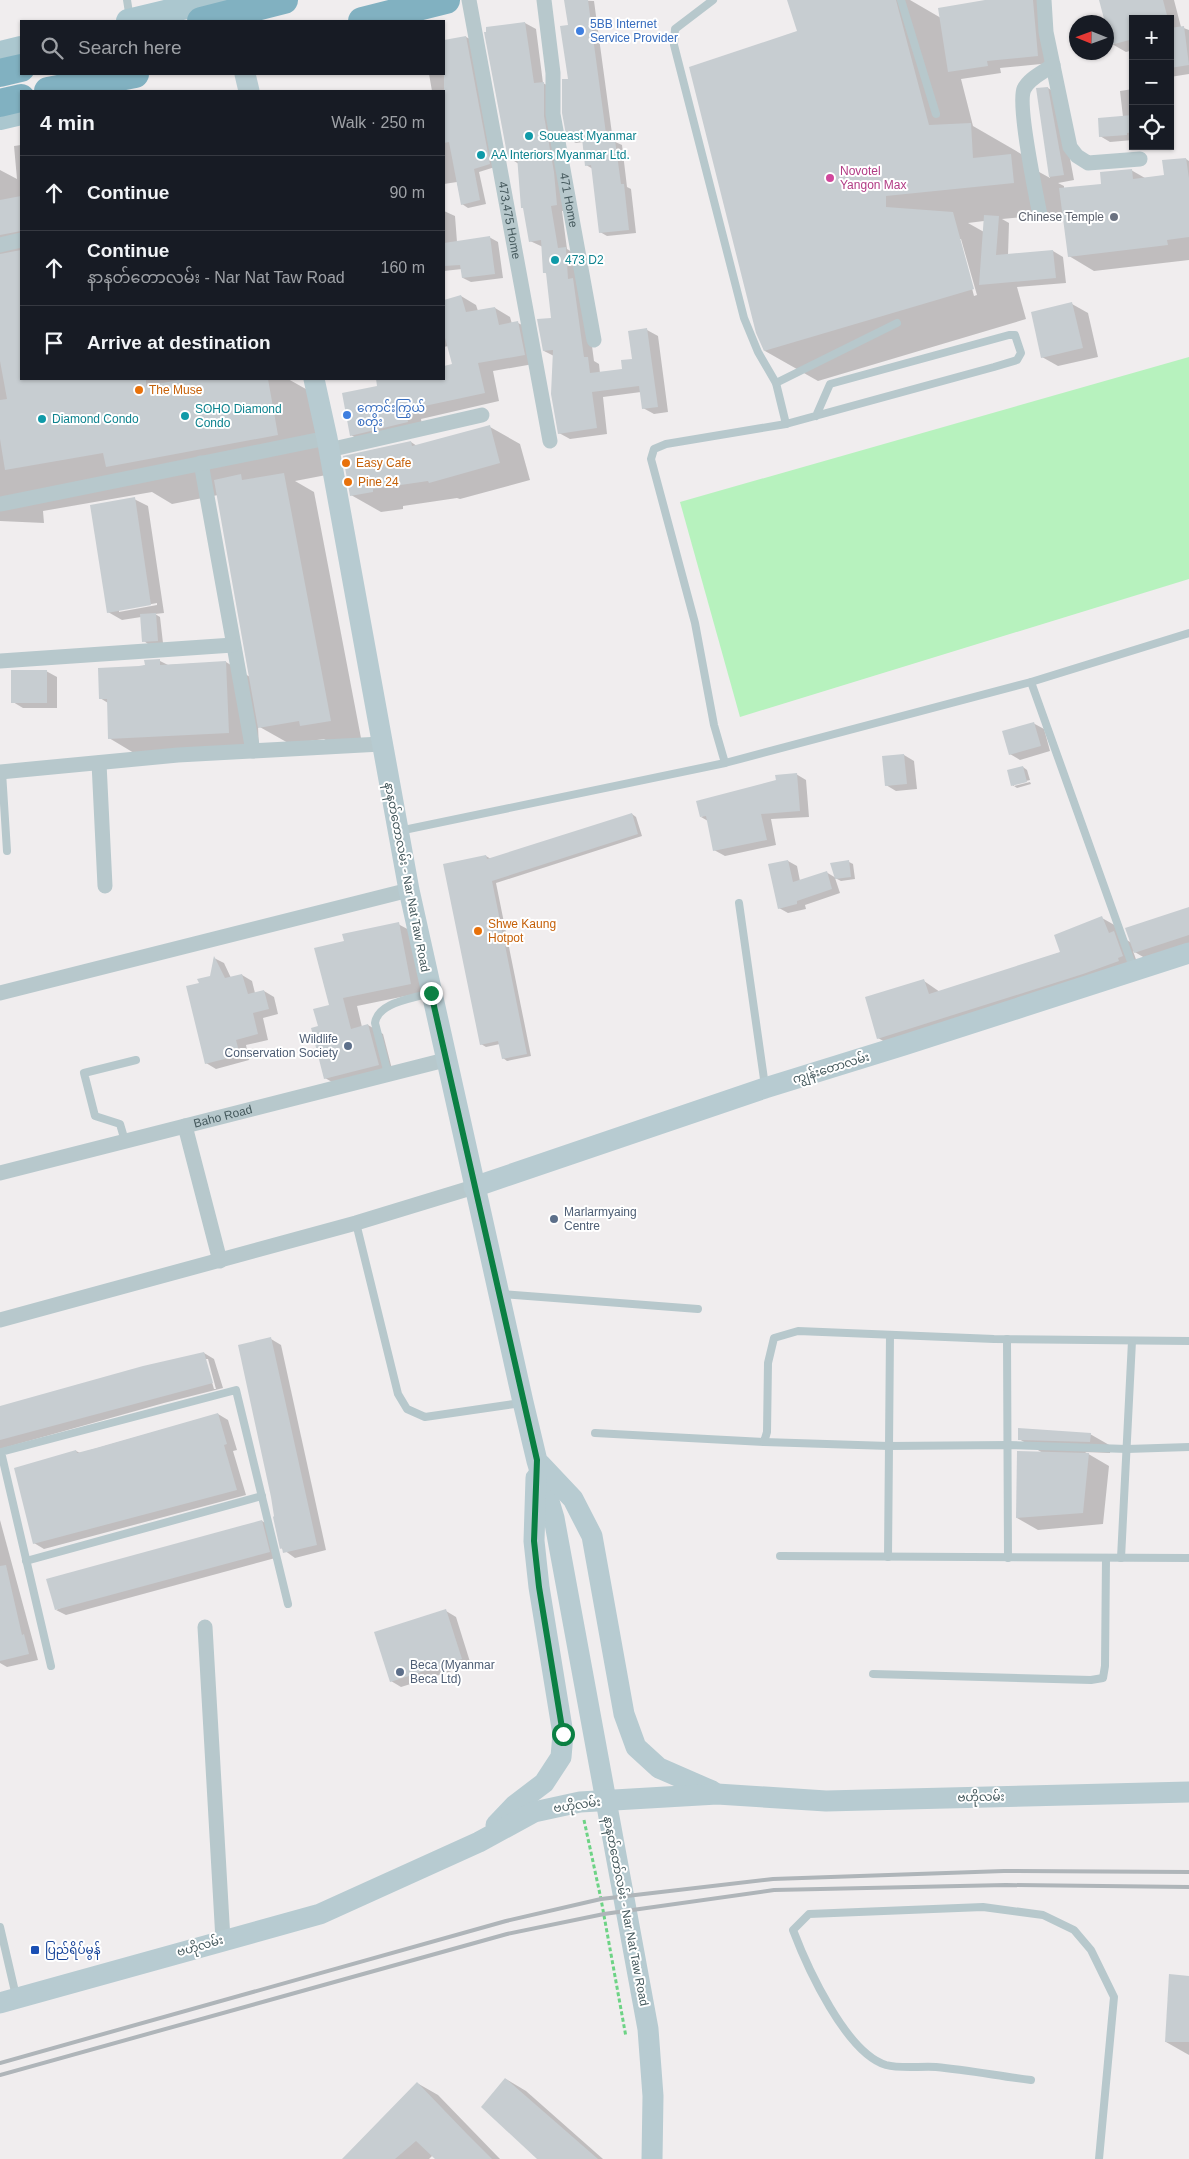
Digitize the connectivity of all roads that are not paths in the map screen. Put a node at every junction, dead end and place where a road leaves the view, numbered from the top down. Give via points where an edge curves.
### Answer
1 (127, 0) edge
2 (216, 0) edge
3 (284, 0) edge
4 (446, 0) edge
5 (469, 0) edge
6 (544, 0) edge
7 (713, 0) edge
8 (901, 0) edge
9 (1044, 0) edge
10 (129, 20) edge
11 (133, 20) edge
12 (206, 20) edge
13 (366, 20) edge
14 (20, 48) edge
15 (0, 53) edge
16 (1054, 65) junction
17 (20, 68) edge
18 (0, 73) edge
19 (130, 75) edge
20 (245, 75) edge
21 (55, 90) edge
22 (249, 90) edge
23 (20, 98) edge
24 (0, 103) edge
25 (20, 113) edge
26 (936, 114) dead end
27 (0, 118) edge
28 (1140, 159) dead end
29 (1040, 215) dead end
30 (20, 240) edge
31 (0, 245) edge
32 (897, 323) dead end
33 (594, 340) dead end
34 (314, 380) edge
35 (776, 384) junction
36 (482, 415) dead end
37 (816, 416) junction
38 (786, 424) junction
39 (550, 441) dead end
40 (328, 444) junction
41 (201, 464) junction
42 (0, 505) edge
43 (1189, 633) edge
44 (233, 645) junction
45 (0, 661) edge
46 (1031, 682) junction
47 (381, 744) junction
48 (253, 751) junction
49 (99, 763) junction
50 (725, 763) junction
51 (1, 772) edge
52 (397, 832) junction
53 (7, 851) dead end
54 (106, 886) dead end
55 (408, 890) junction
56 (739, 903) dead end
57 (1189, 953) edge
58 (1135, 972) junction
59 (0, 993) edge
60 (431, 993) junction
61 (136, 1060) dead end
62 (445, 1060) junction
63 (388, 1074) junction
64 (765, 1088) junction
65 (185, 1126) junction
66 (125, 1141) junction
67 (0, 1172) edge
68 (474, 1187) junction
69 (356, 1223) junction
70 (220, 1261) junction
71 (498, 1294) junction
72 (698, 1309) dead end
73 (0, 1320) edge
74 (890, 1334) junction
75 (1007, 1339) junction
76 (1132, 1341) junction
77 (1189, 1342) edge
78 (523, 1402) junction
79 (595, 1433) dead end
80 (764, 1442) junction
81 (1007, 1445) junction
82 (889, 1446) junction
83 (1189, 1447) edge
84 (1127, 1449) junction
85 (537, 1460) junction
86 (262, 1496) junction
87 (554, 1518) joint
88 (780, 1556) dead end
89 (888, 1557) junction
90 (1008, 1558) junction
91 (1106, 1558) junction
92 (1121, 1558) junction
93 (1189, 1558) edge
94 (26, 1561) junction
95 (288, 1604) dead end
96 (205, 1627) dead end
97 (51, 1666) dead end
98 (873, 1674) dead end
99 (1189, 1792) edge
100 (717, 1794) junction
101 (479, 1842) junction
102 (0, 1927) edge
103 (223, 1940) junction
104 (8, 2001) edge
105 (1031, 2080) dead end
106 (652, 2159) edge
107 (1099, 2159) edge

1 - 10 lane
2 - 11 main road
3 - 12 highway
4 - 13 highway
5 - 39 street, 473,475 Home
6 - 33 street, 471 Home via 553,114
7 - 35 lane via 675,29 674,45 744,318
8 - 26 lane
9 - 16 street via 1046,32
14 - 15 main road
16 - 28 street via 1070,146 1077,156 1088,163
16 - 29 street via 1032,80 1024,90 1022,100
17 - 18 highway
19 - 21 highway
20 - 22 main road
23 - 24 highway
25 - 27 main road
30 - 31 street
32 - 35 lane
34 - 40 main road, နာနတ်တောလမ်း - Nar Nat Taw Road
35 - 38 lane
36 - 40 street
37 - 37 lane via 830,384 1009,335 1017,338 1021,353 1017,360
37 - 38 lane
38 - 50 lane via 666,444 654,449 651,459 695,623 714,725
40 - 41 street
40 - 47 main road, နာနတ်တောလမ်း - Nar Nat Taw Road
41 - 42 street
41 - 44 street
43 - 46 lane
44 - 45 street
44 - 48 street
46 - 50 lane
46 - 58 lane
47 - 48 street
47 - 52 main road, နာနတ်တောလမ်း - Nar Nat Taw Road
48 - 49 street
49 - 51 street
49 - 54 street
50 - 52 lane
51 - 53 lane
52 - 55 main road, နာနတ်တောလမ်း - Nar Nat Taw Road
55 - 59 street
55 - 60 main road, နာနတ်တောလမ်း - Nar Nat Taw Road
56 - 64 lane
57 - 58 main road, ကျွန်းတောလမ်း
58 - 64 main road, ကျွန်းတောလမ်း
60 - 62 main road, နာနတ်တောလမ်း - Nar Nat Taw Road
60 - 63 lane via 382,1008 376,1016 374,1023
61 - 66 lane via 84,1073 95,1116 120,1124
62 - 63 street, Baho Road
62 - 68 main road, နာနတ်တောလမ်း - Nar Nat Taw Road
63 - 65 street, Baho Road
64 - 68 main road, ကျွန်းတောလမ်း
65 - 66 street, Baho Road
65 - 70 street
66 - 67 street, Baho Road
68 - 69 street
68 - 71 main road, နာနတ်တောလမ်း - Nar Nat Taw Road
69 - 70 street
69 - 78 lane via 398,1394 407,1409 425,1417
70 - 73 street
71 - 72 lane
71 - 78 main road, နာနတ်တောလမ်း - Nar Nat Taw Road
74 - 75 lane
74 - 80 lane via 798,1331 774,1338 768,1363
74 - 82 lane
75 - 76 lane
75 - 81 lane
76 - 77 lane
76 - 84 lane
78 - 85 main road, နာနတ်တောလမ်း - Nar Nat Taw Road
79 - 80 lane
80 - 82 lane
81 - 82 lane
81 - 84 lane
81 - 90 lane
82 - 89 lane
83 - 84 lane
84 - 92 lane
85 - 87 main road, နာနတ်တောလမ်း - Nar Nat Taw Road
85 - 100 main road via 573,1500 592,1536 624,1714 636,1747 659,1768
85 - 101 main road via 534,1541 563,1734 561,1757 544,1783 515,1805
86 - 94 lane
86 - 94 lane via 236,1390 2,1452
86 - 95 lane
87 - 106 main road, နာနတ်တော်လမ်း - Nar Nat Taw Road via 648,2029 653,2096
88 - 89 lane
89 - 90 lane
90 - 91 lane
91 - 92 lane
91 - 98 lane via 1103,1678
92 - 93 lane
94 - 97 lane
96 - 103 street
99 - 100 main road, ဗဟိုလမ်း via 826,1800
100 - 101 main road, ဗဟိုလမ်း via 580,1802 534,1812
101 - 103 main road, ဗဟိုလမ်း via 320,1914
102 - 104 lane
103 - 104 main road, ဗဟိုလမ်း
105 - 107 lane via 936,2067 887,2065 865,2054 826,2004 792,1930 809,1914 983,1907 1043,1915 1074,1930 1091,1950 1114,1997

